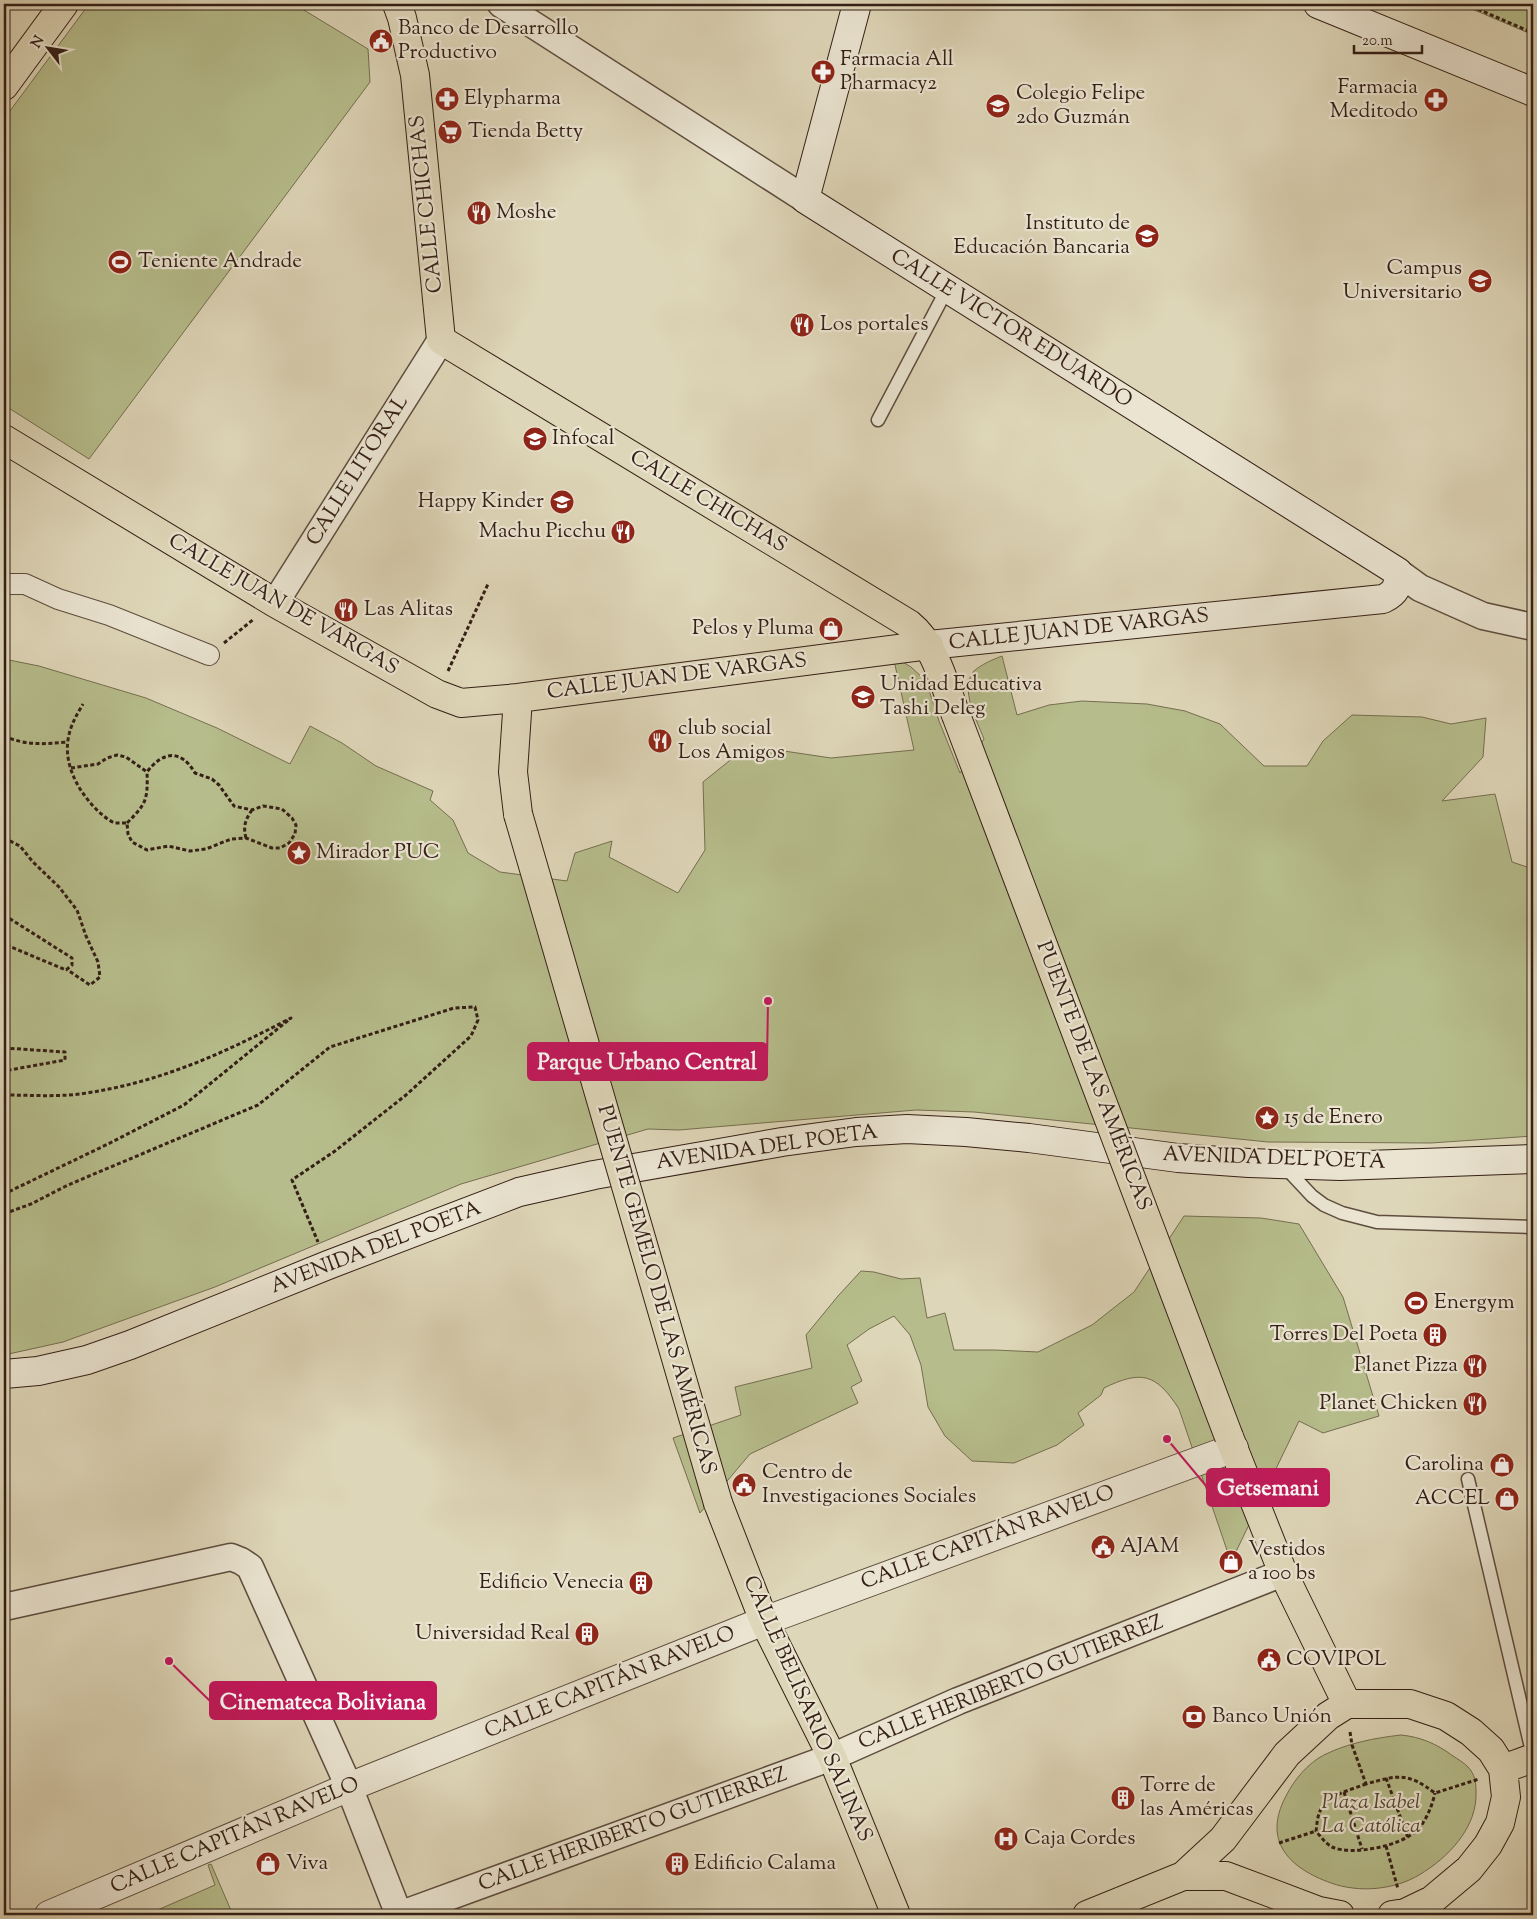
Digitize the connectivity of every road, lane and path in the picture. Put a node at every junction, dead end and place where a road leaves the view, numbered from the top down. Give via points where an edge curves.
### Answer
1 (64, 4) edge
2 (397, 4) edge
3 (501, 4) edge
4 (857, 4) edge
5 (1318, 4) edge
6 (1466, 4) edge
7 (1533, 33) edge
8 (4, 86) edge
9 (1533, 92) edge
10 (805, 199) junction
11 (947, 289) junction
12 (440, 340) junction
13 (878, 420) dead end
14 (4, 439) edge
15 (1398, 572) junction
16 (4, 584) edge
17 (488, 584) dead end
18 (274, 603) junction
19 (1533, 627) edge
20 (929, 645) junction
21 (209, 655) joint
22 (437, 694) junction
23 (518, 698) junction
24 (83, 704) dead end
25 (956, 715) joint
26 (4, 736) edge
27 (68, 742) junction
28 (71, 768) junction
29 (147, 772) junction
30 (252, 810) junction
31 (127, 824) junction
32 (4, 838) edge
33 (246, 838) junction
34 (4, 915) edge
35 (4, 944) edge
36 (66, 969) junction
37 (4, 1048) edge
38 (4, 1071) edge
39 (4, 1095) edge
40 (1533, 1159) edge
41 (1281, 1163) junction
42 (4, 1194) edge
43 (4, 1210) edge
44 (1533, 1227) edge
45 (328, 1265) junction
46 (4, 1374) edge
47 (1231, 1443) junction
48 (1468, 1478) dead end
49 (718, 1503) joint
50 (1283, 1573) junction
51 (4, 1607) edge
52 (764, 1620) junction
53 (1347, 1704) junction
54 (1352, 1745) dead end
55 (1533, 1757) edge
56 (832, 1758) junction
57 (1503, 1769) junction
58 (1386, 1778) junction
59 (1476, 1781) dead end
60 (1366, 1784) junction
61 (349, 1787) junction
62 (1344, 1792) junction
63 (1435, 1793) junction
64 (1316, 1831) junction
65 (1408, 1838) junction
66 (1279, 1842) dead end
67 (1386, 1846) junction
68 (1362, 1849) junction
69 (1183, 1876) junction
70 (1397, 1883) dead end
71 (1427, 1908) edge
72 (49, 1915) edge
73 (399, 1915) edge
74 (896, 1915) edge
75 (1087, 1915) edge
76 (1340, 1915) edge
77 (1392, 1915) edge

1 - 8 main road
2 - 12 main road, CALLE CHICHAS via 415,75
3 - 10 street, CALLE VICTOR EDUARDO
4 - 10 main road
5 - 9 main road
6 - 7 path
10 - 11 main road, CALLE VICTOR EDUARDO
11 - 13 lane
11 - 15 main road, CALLE VICTOR EDUARDO
12 - 18 street, CALLE LITORAL
12 - 20 main road, CALLE CHICHAS via 909,624
14 - 18 main road, CALLE JUAN DE VARGAS
15 - 19 street, CALLE VICTOR EDUARDO via 1420,588 1483,616
15 - 20 main road, CALLE JUAN DE VARGAS via 1396,589 1383,599
16 - 21 street via 25,584
17 - 22 path
18 - 21 path
18 - 22 main road, CALLE JUAN DE VARGAS
20 - 23 main road, CALLE JUAN DE VARGAS
20 - 25 main road, CALLE CHICHAS
22 - 23 main road, CALLE JUAN DE VARGAS via 461,703
23 - 49 main road, PUENTE GEMELO DE LAS AMÉRICAS, bridge via 513,772 518,814
24 - 27 path via 72,724
25 - 47 main road, PUENTE DE LAS AMÉRICAS, bridge
26 - 27 path via 34,745
27 - 28 path
28 - 29 path via 98,764 117,756 126,757
28 - 31 path via 78,786 92,805 114,822
29 - 30 path via 161,757 178,757 187,761 195,773 219,785 234,806
29 - 31 path via 148,795
30 - 33 path via 246,819
30 - 33 path via 263,806 282,809 296,825 295,834 280,848
31 - 33 path via 132,842 147,850 168,846 190,851
32 - 36 path via 20,846 77,910 98,962 100,977 90,985
34 - 36 path via 72,958 72,965
35 - 36 path
37 - 38 path via 65,1052 65,1060
39 - 42 path via 79,1094 147,1081 229,1050 291,1018 184,1105
40 - 41 main road, AVENIDA DEL POETA via 1340,1166
41 - 44 lane via 1304,1190 1324,1205 1377,1222
41 - 45 main road, AVENIDA DEL POETA via 1178,1158 966,1132 907,1129 856,1132 701,1156 519,1192
43 - 45 path via 9,1212 31,1204 68,1185 258,1105 330,1047 454,1008 475,1007 478,1020 471,1036 406,1095 292,1180
45 - 46 main road, AVENIDA DEL POETA via 87,1360 38,1371
47 - 50 main road, PUENTE DE LAS AMÉRICAS
47 - 52 main road, CALLE CAPITÁN RAVELO
48 - 55 lane
49 - 52 main road, CALLE BELISARIO SALINAS
50 - 53 main road, PUENTE DE LAS AMÉRICAS
50 - 56 street, CALLE HERIBERTO GUTIERREZ via 958,1701
51 - 61 street via 230,1557 241,1560 250,1567
52 - 56 main road, CALLE BELISARIO SALINAS
52 - 61 main road, CALLE CAPITÁN RAVELO
53 - 57 main road via 1410,1704 1446,1716 1491,1750
53 - 69 main road via 1328,1716 1287,1754 1223,1839
54 - 60 path
55 - 57 main road
56 - 73 street, CALLE HERIBERTO GUTIERREZ
56 - 74 main road, CALLE BELISARIO SALINAS
57 - 71 main road via 1506,1797 1500,1823 1488,1845 1469,1869
58 - 60 path
58 - 63 path via 1408,1778
58 - 65 path
59 - 63 path
60 - 62 path
61 - 72 main road, CALLE CAPITÁN RAVELO
61 - 73 street
62 - 64 path via 1325,1803 1319,1813
62 - 68 path
63 - 65 path via 1426,1817
64 - 66 path
64 - 68 path via 1332,1846 1346,1851
65 - 67 path
67 - 68 path
67 - 70 path
69 - 75 main road
69 - 76 main road via 1226,1876 1311,1908
71 - 77 main road

